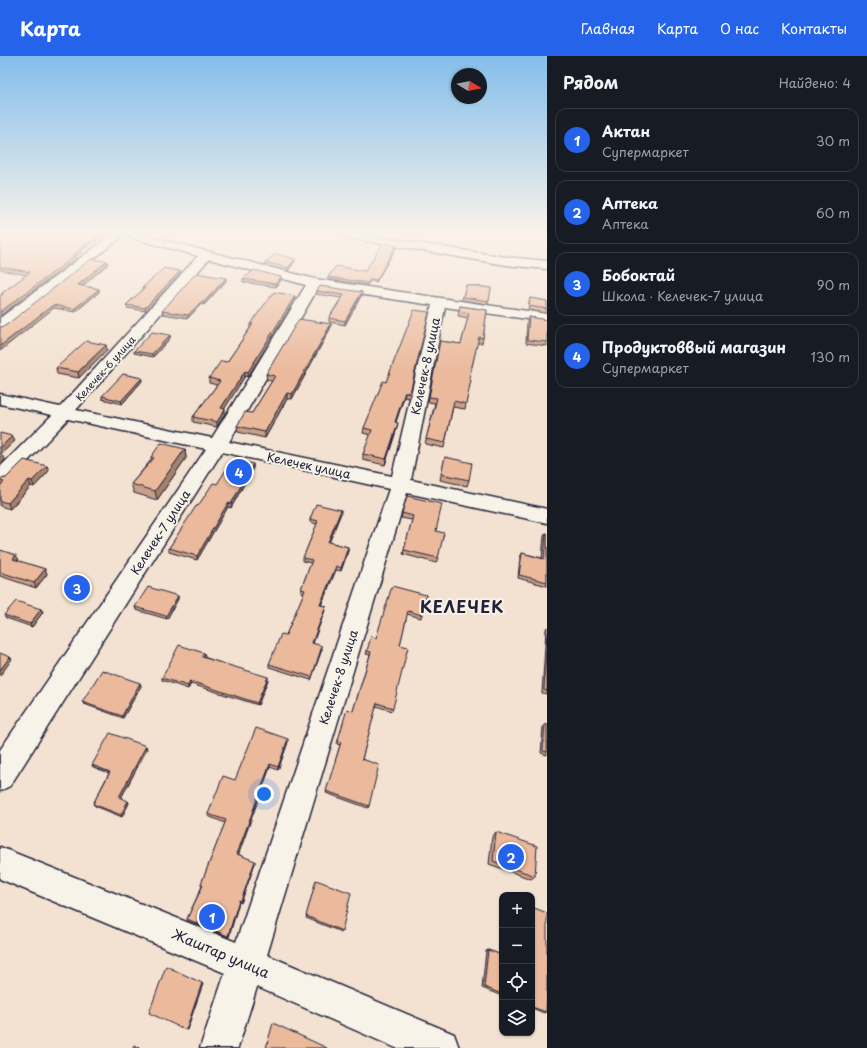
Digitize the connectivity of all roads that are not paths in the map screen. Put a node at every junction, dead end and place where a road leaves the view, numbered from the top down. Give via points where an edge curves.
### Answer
1 (57, 281) edge
2 (182, 281) edge
3 (307, 281) edge
4 (314, 283) junction
5 (439, 302) junction
6 (547, 318) edge
7 (0, 325) edge
8 (0, 399) edge
9 (65, 412) junction
10 (217, 446) junction
11 (0, 478) edge
12 (400, 484) junction
13 (547, 516) edge
14 (0, 776) edge
15 (0, 863) edge
16 (246, 964) junction
17 (219, 1048) edge
18 (440, 1048) edge

1 - 7 street
2 - 9 street, Келечек-6 улица
3 - 4 street
4 - 5 street
4 - 10 street, Келечек-7 улица
5 - 6 street
5 - 12 street, Келечек-8 улица
8 - 9 street, Келечек улица
9 - 10 street, Келечек улица
9 - 11 street, Келечек-6 улица
10 - 12 street, Келечек улица
10 - 14 street, Келечек-7 улица
12 - 13 street, Келечек улица
12 - 16 street, Келечек-8 улица
15 - 16 street, Жаштар улица
16 - 17 street, Келечек-8 улица
16 - 18 street, Жаштар улица

